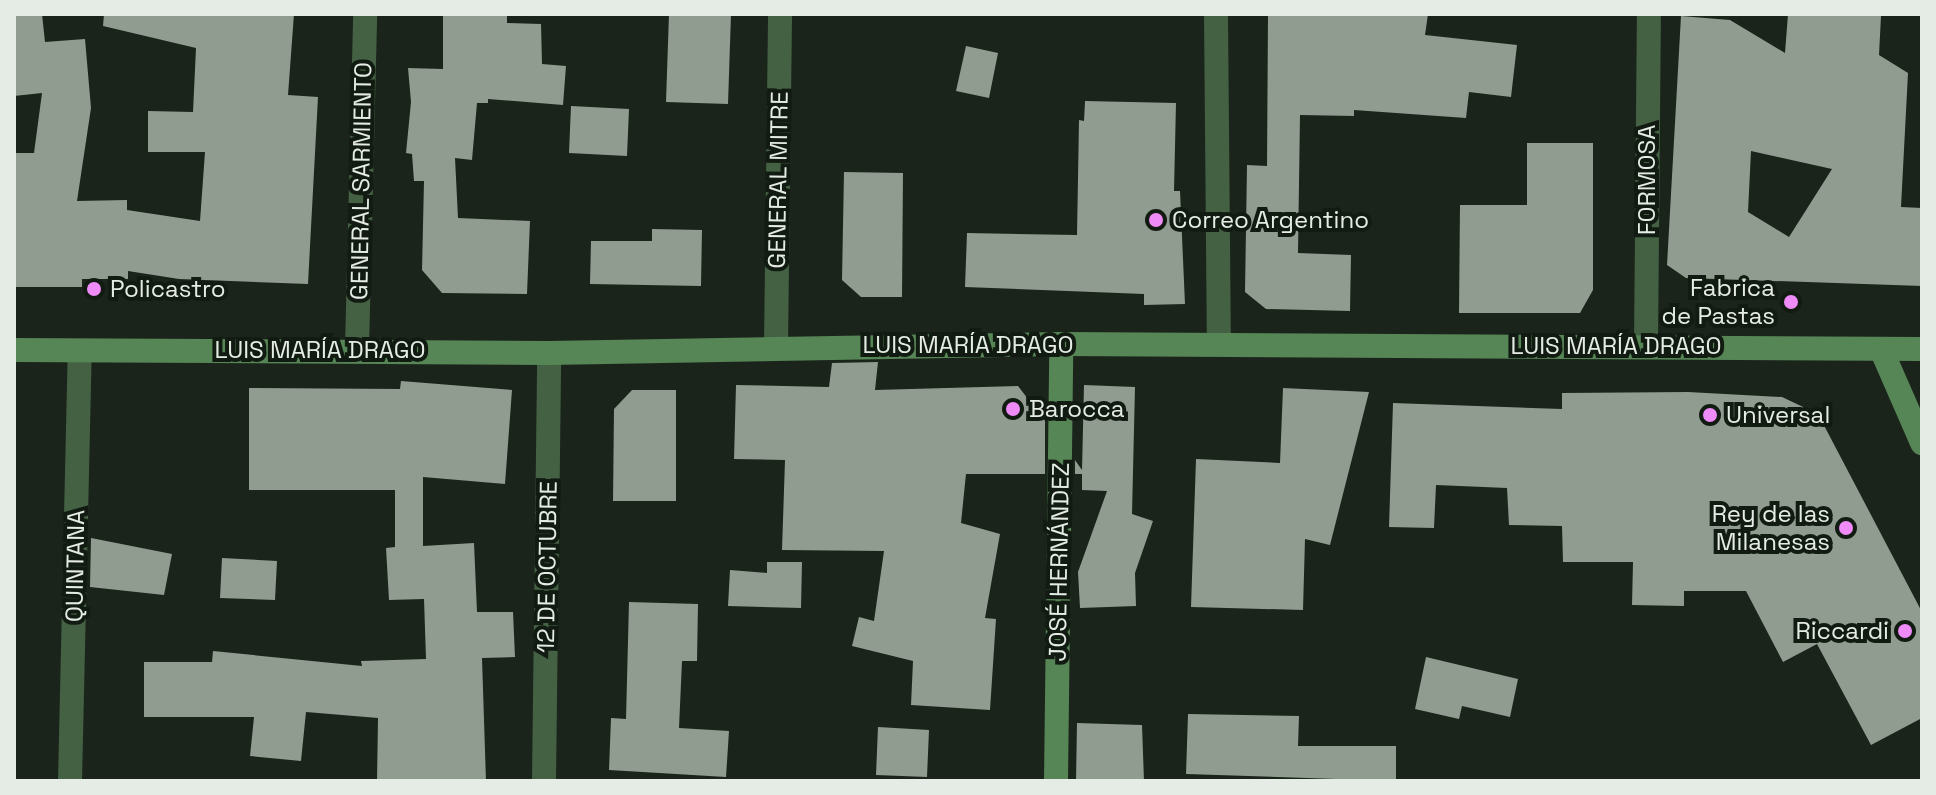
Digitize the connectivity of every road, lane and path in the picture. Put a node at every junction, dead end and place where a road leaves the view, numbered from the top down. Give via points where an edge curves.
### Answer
1 (365, 14) edge
2 (780, 14) edge
3 (1216, 14) edge
4 (1649, 14) edge
5 (1061, 344) junction
6 (1219, 344) junction
7 (776, 346) junction
8 (1646, 346) junction
9 (357, 349) junction
10 (1881, 349) junction
11 (1922, 349) edge
12 (14, 350) edge
13 (80, 351) junction
14 (549, 353) junction
15 (1922, 443) edge
16 (70, 781) edge
17 (544, 781) edge
18 (1056, 781) edge

1 - 9 street, GENERAL SARMIENTO
2 - 7 street, GENERAL MITRE
3 - 6 street
4 - 8 street, FORMOSA
5 - 6 main road, LUIS MARÍA DRAGO
5 - 7 main road, LUIS MARÍA DRAGO
5 - 18 main road, JOSÉ HERNÁNDEZ
6 - 8 main road, LUIS MARÍA DRAGO
7 - 14 main road, LUIS MARÍA DRAGO
8 - 10 main road, LUIS MARÍA DRAGO
9 - 13 main road, LUIS MARÍA DRAGO
9 - 14 main road, LUIS MARÍA DRAGO
10 - 11 main road, LUIS MARÍA DRAGO
10 - 15 main road
12 - 13 main road, LUIS MARÍA DRAGO
13 - 16 street, QUINTANA
14 - 17 street, 12 DE OCTUBRE

